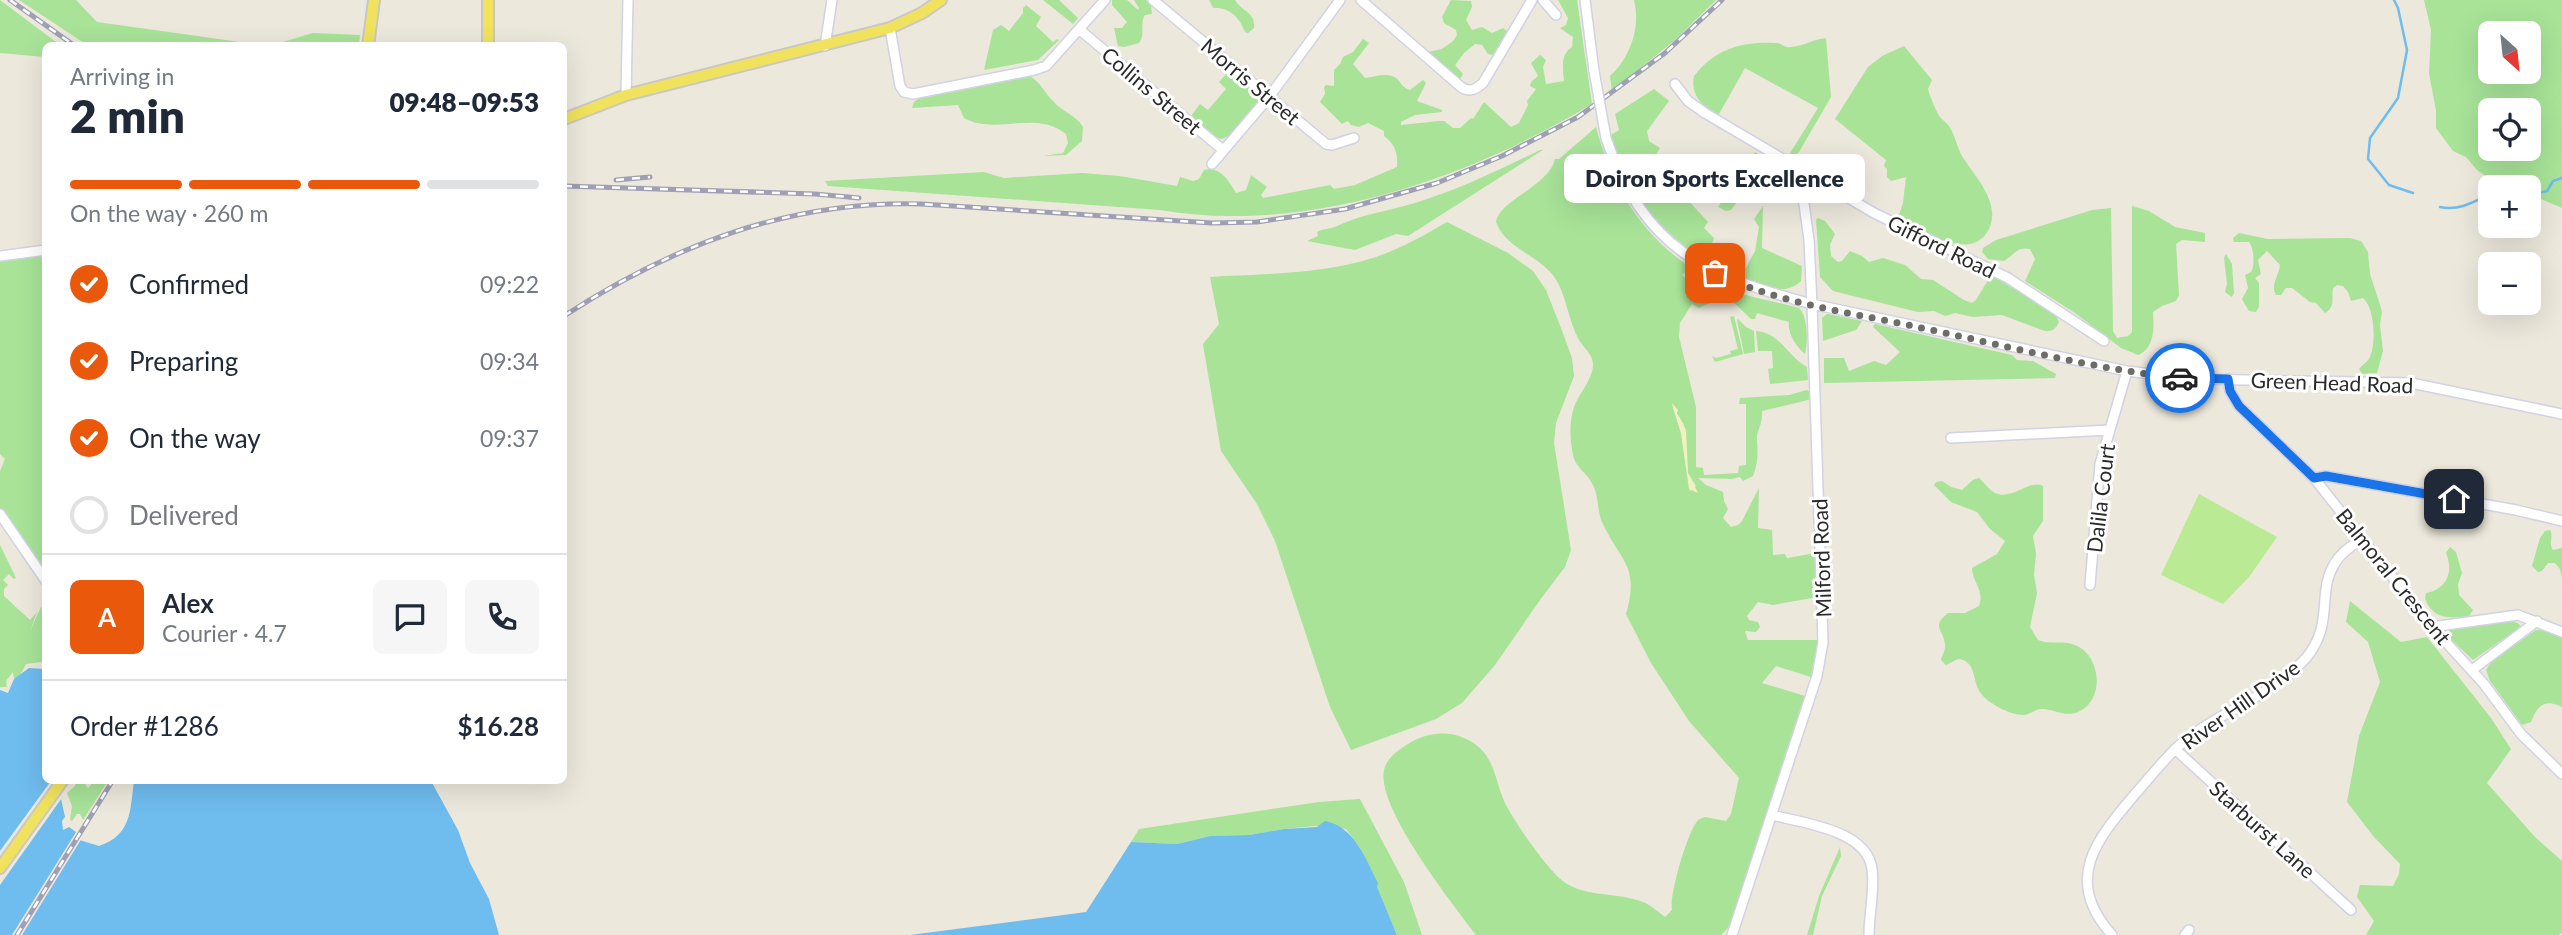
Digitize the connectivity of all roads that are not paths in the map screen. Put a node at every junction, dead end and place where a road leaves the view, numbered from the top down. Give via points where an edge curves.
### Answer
1 (374, 0) edge
2 (488, 0) edge
3 (628, 0) edge
4 (832, 0) edge
5 (941, 0) edge
6 (1105, 0) edge
7 (1153, 0) edge
8 (1340, 0) edge
9 (1361, 0) edge
10 (1532, 0) edge
11 (1543, 0) edge
12 (1585, 0) edge
13 (1556, 15) dead end
14 (890, 28) junction
15 (1080, 30) junction
16 (369, 42) edge
17 (488, 42) edge
18 (825, 46) junction
19 (1675, 84) dead end
20 (626, 95) junction
21 (1269, 97) junction
22 (567, 118) edge
23 (1354, 138) dead end
24 (1223, 150) junction
25 (1212, 163) dead end
26 (1800, 168) junction
27 (42, 251) edge
28 (0, 256) edge
29 (1812, 304) junction
30 (2104, 341) dead end
31 (2127, 371) junction
32 (2228, 379) junction
33 (2562, 414) edge
34 (2110, 430) junction
35 (1951, 438) dead end
36 (2314, 478) junction
37 (0, 514) edge
38 (2562, 521) edge
39 (2362, 538) junction
40 (42, 575) edge
41 (2090, 585) dead end
42 (2537, 621) junction
43 (2432, 627) junction
44 (2562, 632) edge
45 (2472, 670) junction
46 (2175, 750) junction
47 (2562, 774) edge
48 (60, 784) edge
49 (1772, 815) junction
50 (0, 868) edge
51 (2351, 909) dead end
52 (1732, 935) edge
53 (1869, 935) edge
54 (2112, 935) edge

1 - 16 main road
2 - 17 main road
3 - 20 street
4 - 18 street
5 - 14 main road
6 - 15 street
7 - 21 street, Morris Street
8 - 21 street
9 - 10 street via 1461,87 1471,90 1487,77
11 - 13 street
12 - 29 street, Green Head Road, bridge via 1606,138 1637,205 1682,252 1732,280
14 - 15 street via 900,86 913,94 1034,70 1050,63
14 - 18 main road
15 - 24 street, Collins Street
18 - 20 main road
19 - 26 street, Gifford Road via 1696,107
20 - 22 main road
21 - 23 street, Morris Street via 1328,145
21 - 24 street
24 - 25 street
26 - 29 street, Milford Road
26 - 30 street, Gifford Road via 1874,213 2008,278
27 - 28 street
29 - 31 street, Green Head Road
29 - 49 street, Milford Road via 1823,642 1819,670
31 - 32 street, Green Head Road
31 - 34 street, Dalila Court
32 - 33 street, Green Head Road via 2411,383
32 - 36 street, Balmoral Crescent via 2239,406
34 - 35 street
34 - 41 street, Dalila Court via 2100,464
36 - 38 street via 2353,481
36 - 39 street, Balmoral Crescent
37 - 40 street
39 - 43 street, Balmoral Crescent
39 - 46 street, River Hill Drive via 2330,571 2323,628 2306,657 2284,677
42 - 43 street via 2511,614
42 - 44 street
42 - 45 street
43 - 45 street, Balmoral Crescent
45 - 47 street, Balmoral Crescent via 2521,734
46 - 51 street, Starburst Lane
46 - 54 street, River Hill Drive via 2110,824 2093,851 2087,892 2094,912
48 - 50 main road
49 - 52 street, Milford Road
49 - 53 street via 1836,832 1865,851 1873,873

